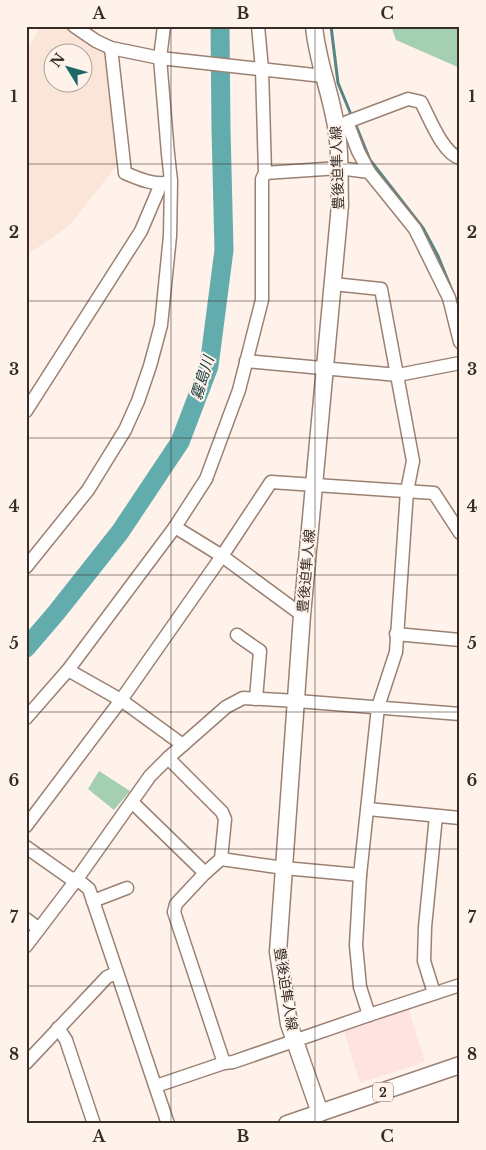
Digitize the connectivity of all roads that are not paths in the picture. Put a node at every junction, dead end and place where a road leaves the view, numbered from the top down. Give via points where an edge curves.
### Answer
1 (74, 26) edge
2 (164, 26) edge
3 (258, 26) edge
4 (314, 26) edge
5 (111, 48) junction
6 (160, 58) junction
7 (262, 69) junction
8 (323, 76) junction
9 (460, 158) edge
10 (339, 168) junction
11 (369, 172) junction
12 (265, 173) junction
13 (166, 183) junction
14 (333, 284) junction
15 (460, 342) edge
16 (246, 361) junction
17 (460, 363) edge
18 (326, 367) junction
19 (398, 375) junction
20 (26, 411) edge
21 (313, 486) junction
22 (408, 490) junction
23 (175, 527) junction
24 (460, 533) edge
25 (222, 556) junction
26 (26, 567) edge
27 (302, 615) junction
28 (396, 634) junction
29 (237, 635) dead end
30 (460, 640) edge
31 (68, 670) junction
32 (256, 699) junction
33 (121, 700) junction
34 (298, 700) junction
35 (378, 707) junction
36 (460, 714) edge
37 (26, 718) edge
38 (183, 745) junction
39 (168, 758) junction
40 (132, 802) junction
41 (368, 809) junction
42 (436, 816) junction
43 (460, 818) edge
44 (26, 826) edge
45 (26, 847) edge
46 (222, 859) junction
47 (284, 868) junction
48 (205, 873) junction
49 (360, 875) junction
50 (77, 879) junction
51 (127, 888) dead end
52 (93, 901) junction
53 (26, 919) edge
54 (39, 929) junction
55 (26, 946) edge
56 (116, 973) junction
57 (460, 985) edge
58 (434, 993) junction
59 (369, 1015) junction
60 (58, 1028) junction
61 (295, 1040) junction
62 (26, 1062) edge
63 (224, 1063) junction
64 (460, 1065) edge
65 (156, 1086) junction
66 (322, 1118) edge
67 (94, 1124) edge
68 (168, 1124) edge
69 (287, 1124) edge

1 - 5 street
2 - 6 street
3 - 7 street
4 - 8 main road, 豊後迫隼人線
5 - 6 street
5 - 13 street via 125,173
6 - 7 street
6 - 13 street via 168,154
7 - 8 street
7 - 12 street
8 - 10 main road, 豊後迫隼人線 via 335,117
9 - 11 street via 446,148 421,102 408,99 352,120 358,151
10 - 11 street
10 - 12 street
10 - 14 main road, 豊後迫隼人線 via 340,205
11 - 15 street via 415,229 449,298
12 - 16 street via 262,179 262,300
13 - 20 street via 141,231
13 - 26 street via 170,236 160,325 138,401 125,430 88,490
14 - 18 main road, 豊後迫隼人線
14 - 19 street via 381,289
16 - 18 street
16 - 23 street via 239,390 206,479
17 - 19 street
18 - 19 street
18 - 21 main road, 豊後迫隼人線
19 - 22 street via 413,461
21 - 22 street
21 - 25 street via 271,482
21 - 27 main road, 豊後迫隼人線
22 - 24 street via 434,493
22 - 28 street
23 - 25 street
23 - 31 street
25 - 27 street
25 - 33 street
27 - 34 main road, 豊後迫隼人線
28 - 30 street
28 - 35 street via 396,652
29 - 32 street via 260,651
31 - 33 street
31 - 37 street
32 - 34 street
32 - 38 street via 243,698 226,707
33 - 38 street
33 - 44 street
34 - 35 street
34 - 47 main road, 豊後迫隼人線
35 - 36 street
35 - 41 street
38 - 39 street
39 - 40 street via 150,776
39 - 46 street via 222,812 225,819
40 - 48 street
40 - 50 street
41 - 42 street
41 - 49 street
42 - 43 street
42 - 58 street via 424,961
45 - 50 street via 70,878
46 - 47 street
46 - 48 street
47 - 49 street
47 - 61 main road, 豊後迫隼人線 via 278,952 289,1024
48 - 63 street via 176,904 174,912
49 - 59 street via 356,946 360,987
50 - 52 street via 89,889
50 - 54 street
51 - 52 street
52 - 56 street
53 - 54 street
54 - 55 street
56 - 60 street via 107,977
56 - 65 street
57 - 58 street
58 - 59 street
59 - 61 street
60 - 62 street
60 - 67 street via 66,1040
61 - 63 street
61 - 66 main road, 豊後迫隼人線
63 - 65 street
64 - 66 main road, 2
65 - 68 street
66 - 69 main road, 2

